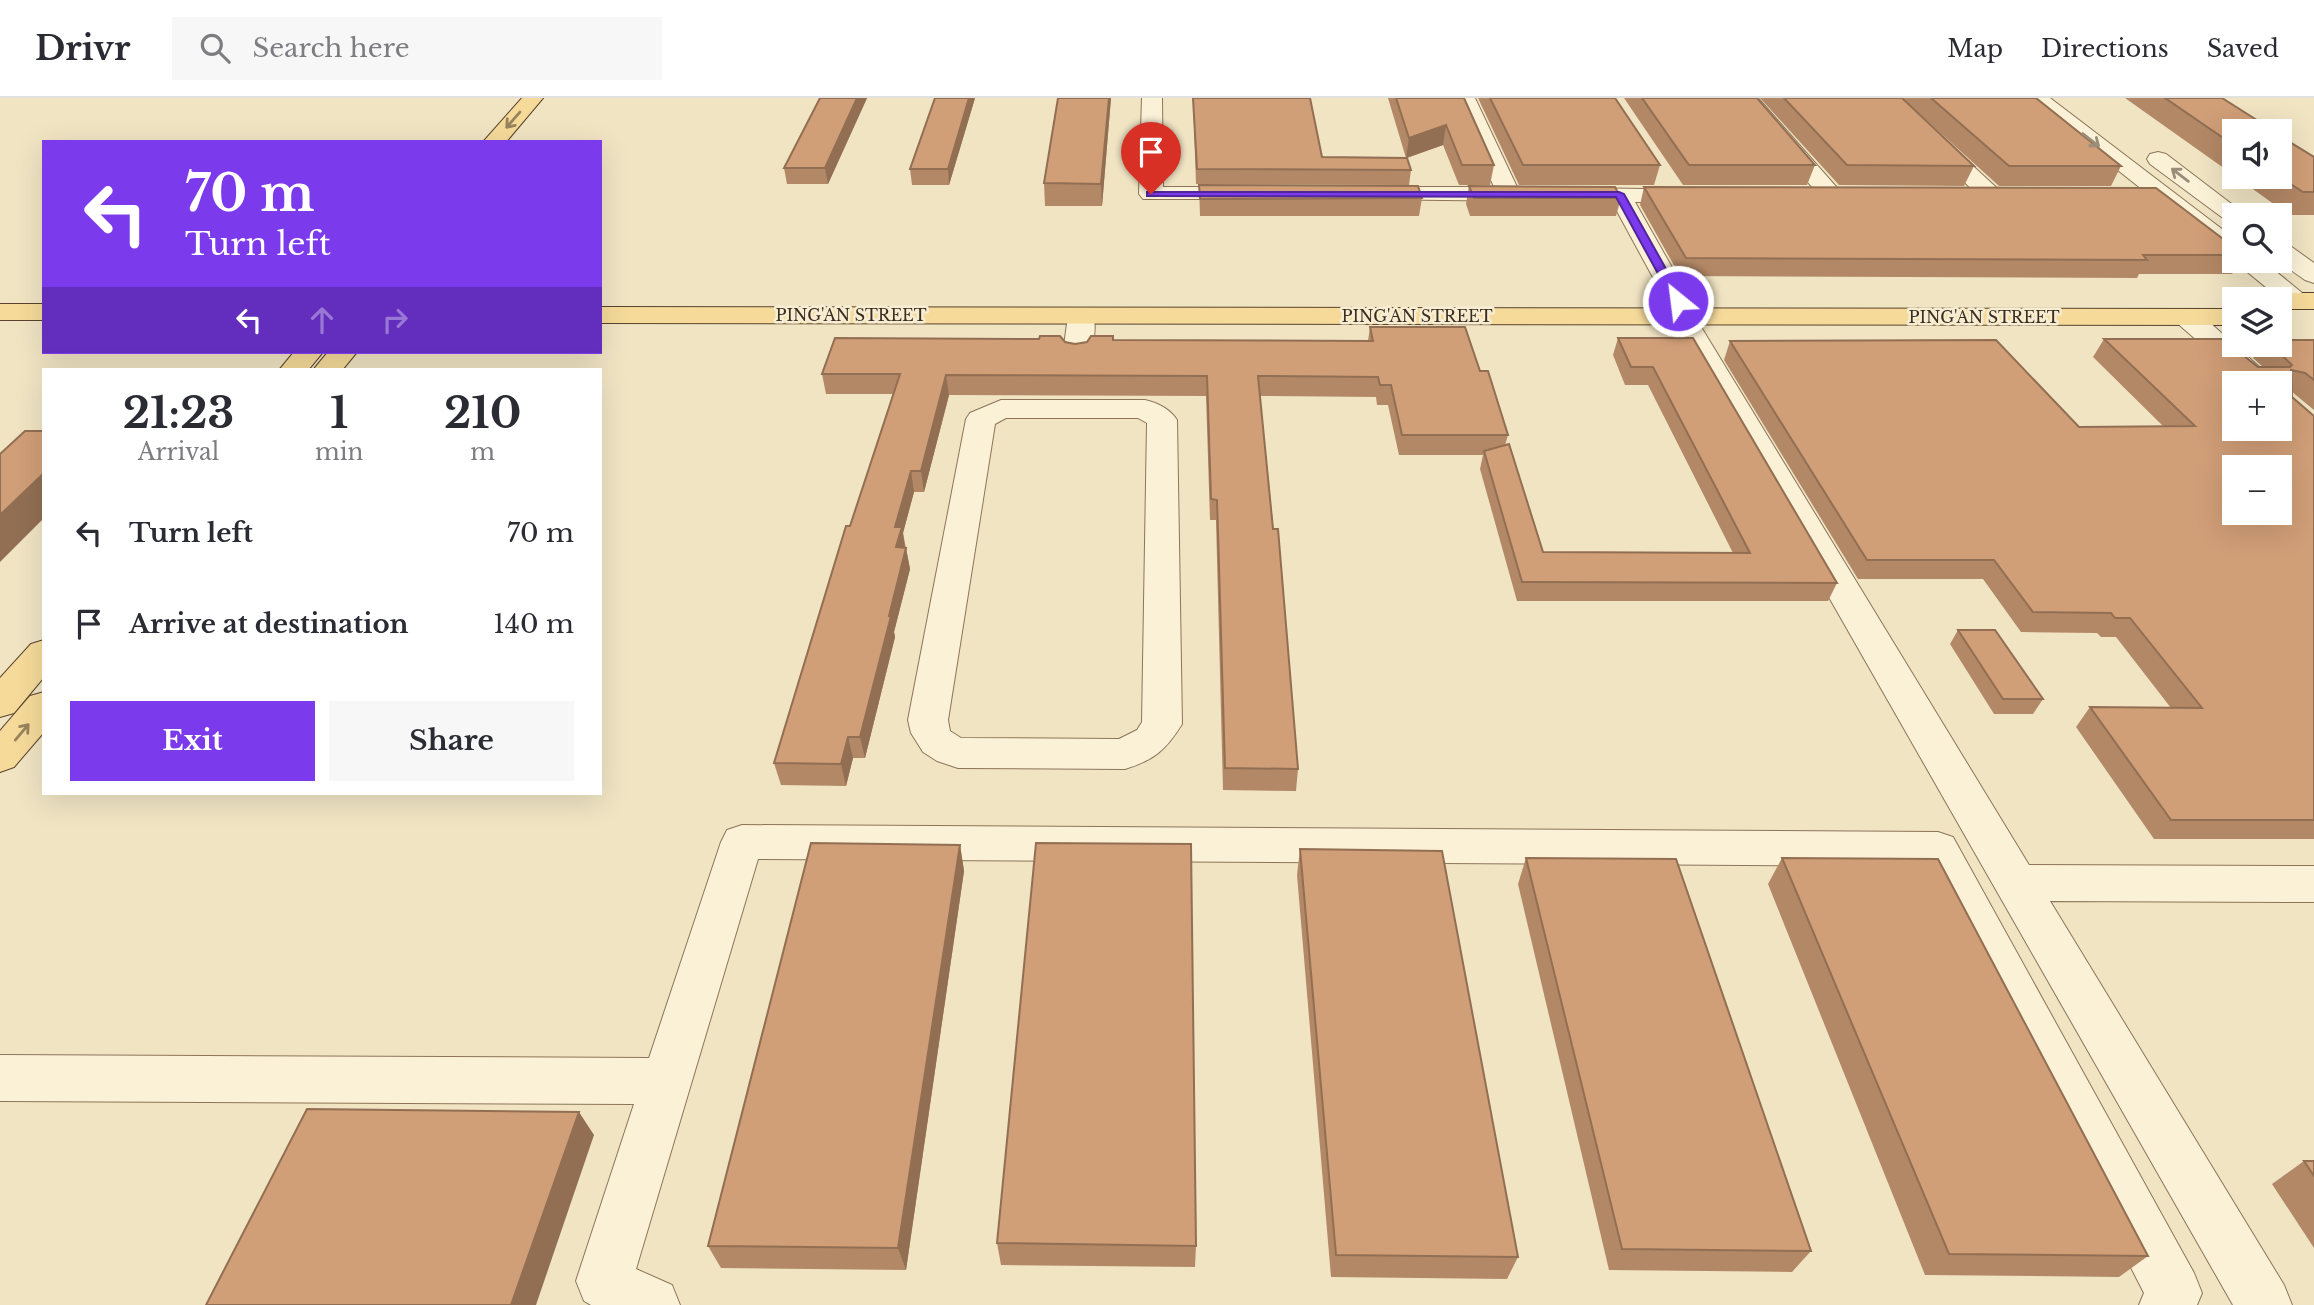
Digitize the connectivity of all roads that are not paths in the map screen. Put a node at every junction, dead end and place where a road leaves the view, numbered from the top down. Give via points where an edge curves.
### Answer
1 (1152, 98) edge
2 (1465, 98) edge
3 (1747, 98) edge
4 (1887, 98) edge
5 (2037, 98) edge
6 (541, 102) edge
7 (496, 140) edge
8 (521, 140) edge
9 (2140, 145) dead end
10 (1661, 173) dead end
11 (1274, 194) edge
12 (1343, 194) edge
13 (1508, 194) junction
14 (1619, 194) junction
15 (1675, 195) junction
16 (1714, 195) edge
17 (1805, 195) edge
18 (1831, 195) junction
19 (1858, 195) edge
20 (1964, 195) edge
21 (1991, 195) junction
22 (2017, 195) edge
23 (2123, 195) edge
24 (2163, 195) junction
25 (2222, 206) edge
26 (2222, 241) edge
27 (2292, 259) edge
28 (2260, 273) edge
29 (2314, 275) edge
30 (0, 296) edge
31 (42, 296) edge
32 (602, 299) edge
33 (2222, 301) edge
34 (2298, 307) edge
35 (1680, 309) junction
36 (0, 312) edge
37 (42, 312) edge
38 (602, 315) edge
39 (1081, 316) junction
40 (2187, 317) junction
41 (2222, 317) edge
42 (307, 354) edge
43 (341, 354) edge
44 (1077, 354) edge
45 (295, 368) edge
46 (329, 368) edge
47 (2249, 371) edge
48 (1072, 403) joint
49 (42, 655) edge
50 (0, 703) edge
51 (42, 708) edge
52 (0, 757) edge
53 (2016, 883) junction
54 (2314, 884) edge
55 (0, 1078) edge
56 (667, 1081) junction
57 (652, 1305) edge
58 (2166, 1305) edge
59 (2264, 1305) edge

1 - 11 street via 1151,194
2 - 13 street
3 - 18 street
4 - 21 street
5 -> 24 street
6 -> 7 main road
6 - 8 main road
25 -> 9 street
10 - 15 street
12 - 13 street
13 - 14 street
14 - 15 street
14 - 35 street
15 - 16 street
17 - 18 street
18 - 19 street
20 - 21 street
21 - 22 street
23 - 24 street
24 - 26 street
27 - 29 street
28 - 34 street
30 - 31 main road
32 - 35 main road, PING'AN STREET
33 - 35 main road, PING'AN STREET
35 - 39 main road, PING'AN STREET
35 - 40 main road, PING'AN STREET
35 - 53 street
36 - 37 main road
38 - 39 main road, PING'AN STREET
39 - 44 street
40 - 41 main road, PING'AN STREET
40 - 47 street
42 - 45 main road
43 - 46 main road
48 - 48 street via 1001,409 981,419 928,720 931,737 940,747 958,753 1125,754 1151,740 1162,724 1161,419 1145,409
49 - 50 main road
52 -> 51 main road
53 - 54 street
53 - 59 street
55 - 56 street
56 - 57 street via 604,1281 637,1302
56 - 58 street via 742,842 1938,849 2174,1293

